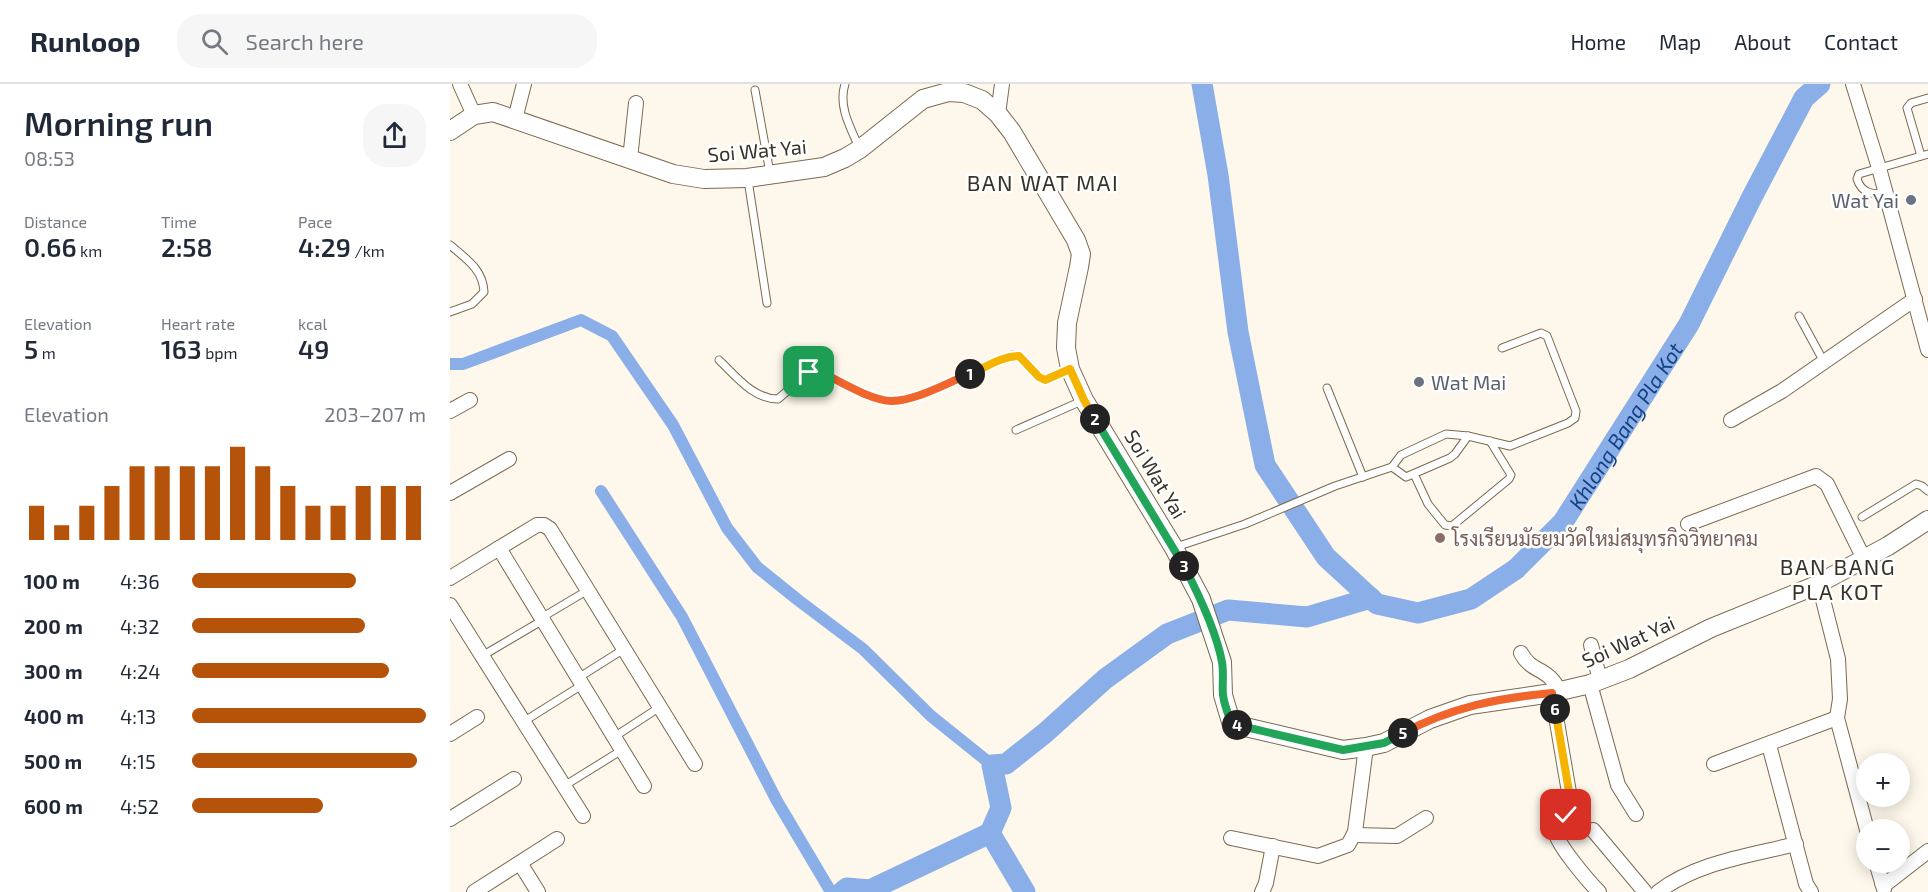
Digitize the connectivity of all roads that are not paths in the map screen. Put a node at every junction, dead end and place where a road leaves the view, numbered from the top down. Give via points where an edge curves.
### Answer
1 (460, 84) edge
2 (524, 84) edge
3 (845, 84) edge
4 (1002, 84) edge
5 (1853, 85) edge
6 (755, 90) dead end
7 (1928, 98) edge
8 (636, 104) dead end
9 (998, 114) junction
10 (474, 116) junction
11 (515, 119) junction
12 (450, 131) edge
13 (860, 149) junction
14 (1925, 155) edge
15 (630, 159) junction
16 (1879, 168) junction
17 (770, 174) junction
18 (747, 178) junction
19 (1886, 194) junction
20 (450, 245) edge
21 (1915, 298) junction
22 (767, 303) dead end
23 (450, 312) edge
24 (1799, 316) dead end
25 (1502, 348) dead end
26 (1928, 350) edge
27 (719, 360) dead end
28 (1824, 362) junction
29 (1070, 369) junction
30 (1327, 388) dead end
31 (471, 400) dead end
32 (1084, 400) junction
33 (450, 411) edge
34 (1731, 420) dead end
35 (1016, 430) dead end
36 (1468, 436) junction
37 (1490, 441) junction
38 (509, 459) dead end
39 (1392, 467) junction
40 (1414, 474) junction
41 (1363, 477) junction
42 (1928, 491) edge
43 (450, 493) edge
44 (1862, 517) dead end
45 (1928, 520) edge
46 (1688, 524) dead end
47 (499, 548) junction
48 (1174, 548) junction
49 (1864, 559) junction
50 (450, 578) edge
51 (1819, 584) junction
52 (588, 591) junction
53 (450, 604) edge
54 (542, 619) junction
55 (1591, 645) dead end
56 (624, 649) junction
57 (1521, 653) dead end
58 (482, 656) junction
59 (580, 681) junction
60 (1595, 682) junction
61 (1556, 692) junction
62 (660, 707) junction
63 (477, 717) dead end
64 (1837, 718) junction
65 (523, 722) junction
66 (450, 734) edge
67 (614, 737) junction
68 (1769, 745) junction
69 (1366, 747) junction
70 (622, 750) junction
71 (695, 764) dead end
72 (1714, 764) dead end
73 (514, 779) dead end
74 (564, 786) junction
75 (644, 786) dead end
76 (1636, 814) dead end
77 (583, 816) dead end
78 (1426, 818) dead end
79 (450, 819) edge
80 (1864, 819) edge
81 (1593, 830) dead end
82 (1354, 835) junction
83 (1231, 838) dead end
84 (557, 840) dead end
85 (1796, 844) junction
86 (1273, 846) junction
87 (1928, 851) edge
88 (520, 863) junction
89 (1883, 887) edge
90 (474, 892) edge
91 (538, 892) edge
92 (1262, 892) edge
93 (1599, 892) edge
94 (1645, 892) edge
95 (1658, 892) edge
96 (1812, 892) edge

1 - 10 street
2 - 11 street
3 - 13 lane via 842,99
4 - 9 street
5 - 16 street
6 - 17 lane
7 - 14 lane via 1907,108
8 - 15 street
9 - 13 street, Soi Wat Yai via 982,100 948,92 923,99
9 - 29 street, Soi Wat Yai via 1081,254 1067,323
10 - 11 street, Soi Wat Yai via 493,112
10 - 12 street
11 - 15 street, Soi Wat Yai
13 - 17 street, Soi Wat Yai via 824,167
14 - 16 lane
15 - 18 street, Soi Wat Yai via 673,174 704,179
16 - 19 street
16 - 19 lane via 1862,172 1857,179 1864,191
17 - 18 street, Soi Wat Yai
18 - 22 lane
19 - 21 street
20 - 23 lane via 484,280 484,291 472,304
21 - 26 street
21 - 28 street
24 - 28 lane
25 - 37 lane via 1541,333 1547,336 1576,411 1575,418 1568,423 1510,446
27 - 29 lane via 755,393 772,399 778,399 815,371 893,401 1012,356 1019,356 1045,380
28 - 34 street
29 - 32 street, Soi Wat Yai
30 - 41 lane
31 - 33 street
32 - 35 lane
32 - 48 street, Soi Wat Yai
36 - 37 lane
36 - 39 lane via 1446,434 1401,455
36 - 40 lane via 1450,458
37 - 40 lane via 1511,475 1452,526 1445,525 1428,504
38 - 43 street
39 - 40 lane via 1406,477
39 - 41 lane
41 - 48 lane
42 - 44 lane via 1916,484
45 - 49 street, Soi Wat Yai
46 - 49 street via 1816,476 1827,484
47 - 50 street
47 - 52 street via 537,525 544,525
47 - 54 street
48 - 69 street, Soi Wat Yai via 1201,599 1222,662 1223,695 1231,722 1343,750
49 - 51 street, Soi Wat Yai
51 - 60 street, Soi Wat Yai
51 - 64 street via 1839,659
52 - 54 lane
52 - 56 street
53 - 58 street
54 - 58 lane
54 - 59 street
55 - 60 street
56 - 59 lane
56 - 62 street
57 - 61 street via 1529,665 1552,678
58 - 65 street
59 - 65 lane
59 - 67 street
60 - 61 street, Soi Wat Yai
60 - 76 street via 1618,785
61 - 69 street, Soi Wat Yai via 1470,705 1430,719 1384,743
61 - 93 street via 1571,803 1555,832 1568,855
62 - 67 lane
62 - 71 street
63 - 66 street
64 - 68 street
64 - 80 street
65 - 74 street
67 - 70 street
68 - 72 street
68 - 85 street
69 - 82 street
70 - 74 lane
70 - 75 street
73 - 79 street
74 - 77 street
78 - 82 street via 1397,836
81 - 94 street
82 - 86 street via 1348,845 1318,856
83 - 86 street
84 - 88 street
85 - 95 street via 1700,868
85 - 96 street via 1806,884
86 - 92 street
87 - 89 street
88 - 90 street
88 - 91 street

